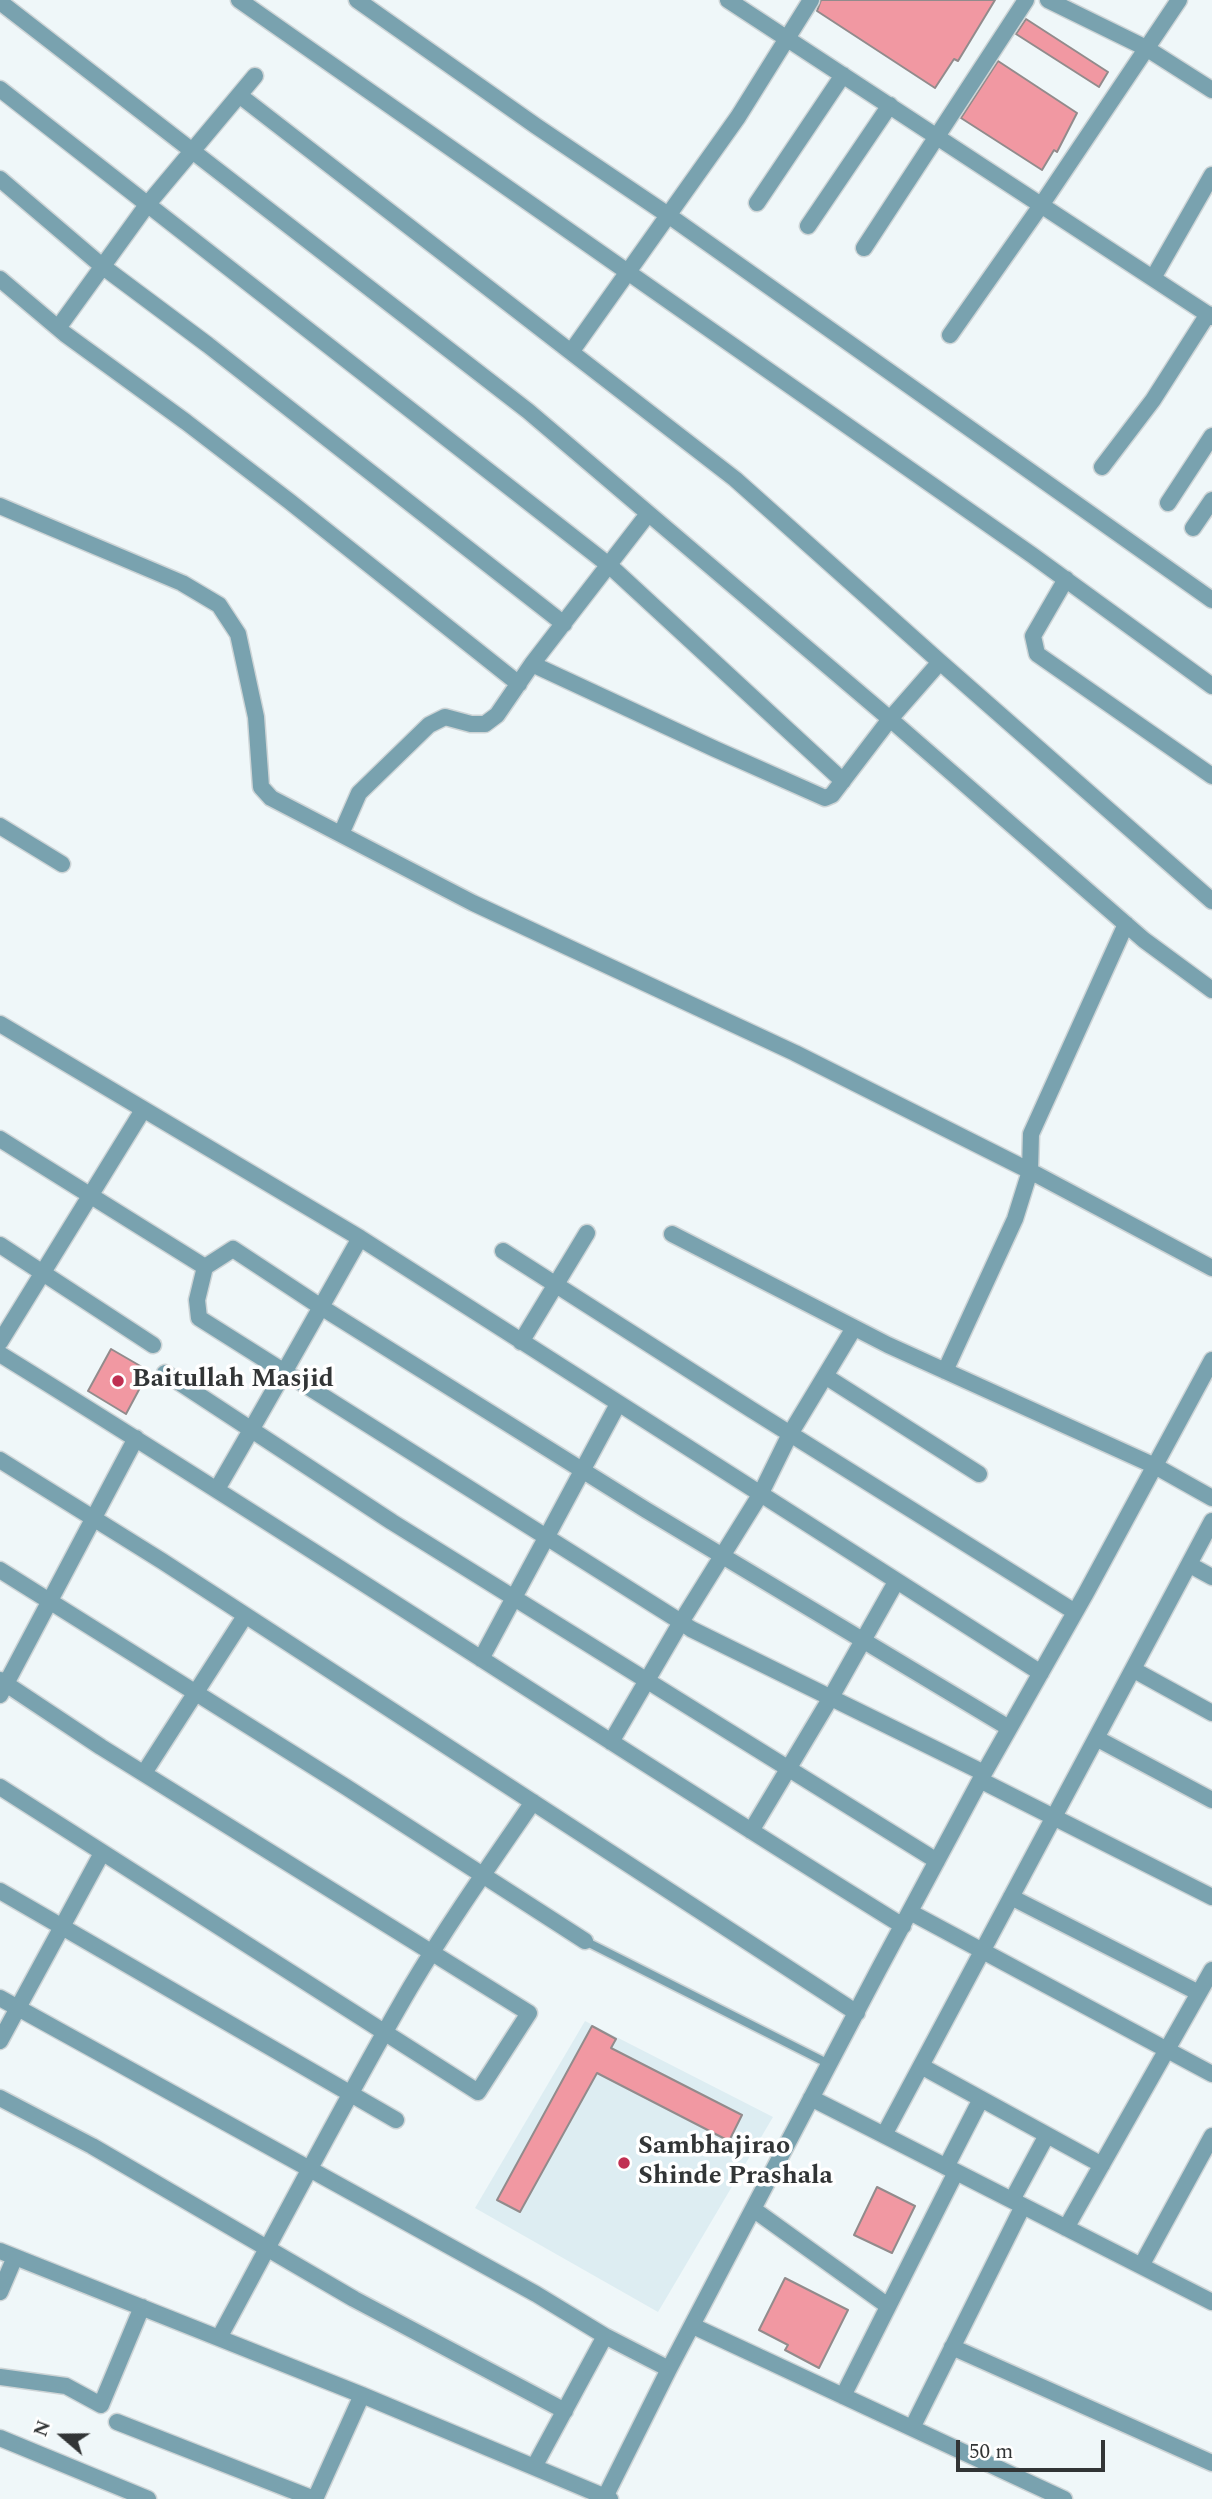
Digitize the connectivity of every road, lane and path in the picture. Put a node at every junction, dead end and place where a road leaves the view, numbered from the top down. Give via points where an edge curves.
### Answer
1 (239, 0) edge
2 (357, 0) edge
3 (727, 0) edge
4 (811, 0) edge
5 (1026, 0) edge
6 (1048, 0) edge
7 (1179, 0) edge
8 (0, 2) edge
9 (786, 38) junction
10 (1146, 48) junction
11 (843, 75) junction
12 (255, 76) dead end
13 (0, 89) edge
14 (1212, 90) edge
15 (239, 95) junction
16 (890, 106) junction
17 (937, 136) junction
18 (193, 152) junction
19 (1212, 175) edge
20 (0, 179) edge
21 (1205, 201) edge
22 (757, 203) dead end
23 (147, 205) junction
24 (1042, 205) junction
25 (668, 215) junction
26 (808, 226) dead end
27 (864, 248) dead end
28 (102, 265) junction
29 (628, 272) junction
30 (1153, 278) junction
31 (0, 279) edge
32 (1210, 316) edge
33 (58, 328) junction
34 (950, 334) dead end
35 (571, 352) junction
36 (1212, 436) edge
37 (1102, 467) dead end
38 (1212, 500) edge
39 (1168, 503) dead end
40 (0, 506) edge
41 (648, 514) junction
42 (1193, 528) dead end
43 (610, 566) junction
44 (1066, 579) junction
45 (1212, 600) edge
46 (564, 624) junction
47 (940, 663) junction
48 (532, 664) junction
49 (519, 684) junction
50 (1212, 686) edge
51 (890, 719) junction
52 (1212, 776) edge
53 (843, 781) junction
54 (0, 826) edge
55 (341, 834) junction
56 (62, 864) dead end
57 (1212, 901) edge
58 (1126, 924) junction
59 (1212, 990) edge
60 (0, 1024) edge
61 (143, 1110) junction
62 (0, 1139) edge
63 (1030, 1171) junction
64 (90, 1195) junction
65 (587, 1233) dead end
66 (673, 1234) dead end
67 (359, 1238) junction
68 (0, 1245) edge
69 (503, 1251) dead end
70 (205, 1267) junction
71 (1212, 1268) edge
72 (43, 1272) junction
73 (556, 1285) junction
74 (321, 1307) junction
75 (854, 1328) junction
76 (0, 1342) edge
77 (521, 1342) junction
78 (153, 1345) dead end
79 (0, 1354) edge
80 (1212, 1360) edge
81 (946, 1371) junction
82 (284, 1372) junction
83 (165, 1373) dead end
84 (825, 1376) junction
85 (618, 1404) junction
86 (251, 1430) junction
87 (790, 1434) junction
88 (136, 1438) junction
89 (0, 1460) edge
90 (1155, 1466) junction
91 (582, 1470) junction
92 (979, 1474) dead end
93 (218, 1489) junction
94 (760, 1495) junction
95 (1212, 1498) edge
96 (93, 1518) junction
97 (1212, 1521) edge
98 (546, 1537) junction
99 (722, 1556) junction
100 (1190, 1565) junction
101 (0, 1570) edge
102 (1212, 1577) edge
103 (895, 1582) junction
104 (514, 1598) junction
105 (50, 1601) junction
106 (1075, 1612) junction
107 (245, 1616) junction
108 (681, 1622) junction
109 (863, 1640) junction
110 (481, 1659) junction
111 (1133, 1670) junction
112 (1041, 1673) junction
113 (647, 1680) junction
114 (2, 1686) edge
115 (195, 1694) junction
116 (830, 1699) junction
117 (1212, 1713) edge
118 (1009, 1728) junction
119 (1096, 1738) junction
120 (611, 1742) junction
121 (788, 1768) junction
122 (144, 1773) junction
123 (982, 1777) junction
124 (0, 1787) edge
125 (1212, 1800) edge
126 (533, 1802) junction
127 (1054, 1817) junction
128 (751, 1831) junction
129 (102, 1853) junction
130 (937, 1861) junction
131 (483, 1875) junction
132 (0, 1891) edge
133 (1011, 1897) junction
134 (1212, 1897) edge
135 (906, 1919) junction
136 (60, 1927) junction
137 (585, 1941) joint
138 (982, 1951) junction
139 (433, 1953) junction
140 (1212, 1970) edge
141 (1199, 1993) junction
142 (0, 1998) edge
143 (18, 2008) junction
144 (857, 2013) junction
145 (385, 2033) junction
146 (0, 2041) edge
147 (1167, 2050) junction
148 (829, 2064) junction
149 (921, 2066) junction
150 (1212, 2074) edge
151 (351, 2094) junction
152 (0, 2098) edge
153 (811, 2098) junction
154 (981, 2099) junction
155 (396, 2120) dead end
156 (884, 2135) junction
157 (1047, 2135) junction
158 (1212, 2136) edge
159 (1102, 2165) junction
160 (310, 2169) junction
161 (951, 2169) junction
162 (1017, 2203) junction
163 (753, 2209) junction
164 (1066, 2228) junction
165 (268, 2249) junction
166 (8, 2254) edge
167 (1141, 2266) junction
168 (0, 2292) edge
169 (1212, 2302) edge
170 (888, 2306) junction
171 (142, 2307) junction
172 (693, 2326) junction
173 (606, 2336) junction
174 (219, 2338) junction
175 (952, 2347) junction
176 (669, 2369) junction
177 (0, 2377) edge
178 (362, 2395) junction
179 (843, 2396) junction
180 (565, 2411) junction
181 (117, 2422) dead end
182 (912, 2428) junction
183 (0, 2438) edge
184 (1212, 2463) edge
185 (534, 2467) junction
186 (606, 2498) edge
187 (148, 2499) edge
188 (314, 2499) edge
189 (1064, 2499) edge

1 - 29 street
2 - 25 street
3 - 9 street
4 - 9 street
5 - 17 street
6 - 10 street
7 - 10 street
8 - 18 street
9 - 11 street
9 - 25 street via 738,117
10 - 14 street
10 - 24 street
11 - 16 street
11 - 22 street
12 - 15 street
13 - 23 street
15 - 18 street
15 - 35 street
16 - 17 street
16 - 26 street
17 - 24 street
17 - 27 street
18 - 23 street
18 - 41 street via 528,411
19 - 21 street
20 - 28 street
21 - 30 street
23 - 28 street
23 - 43 street
24 - 30 street
24 - 34 street
25 - 29 street
25 - 45 street
28 - 33 street
28 - 46 street
29 - 35 street
29 - 44 street
30 - 32 street
31 - 33 street
32 - 37 street
33 - 49 street via 279,494
35 - 47 street via 736,479
36 - 39 street
38 - 42 street
40 - 55 street via 182,583 219,605 238,634 256,717 261,787 271,798
41 - 43 street
41 - 51 street
43 - 46 street
43 - 53 street
44 - 50 street
44 - 52 street via 1033,636 1037,654
46 - 48 street
47 - 51 street
47 - 57 street
48 - 49 street
48 - 53 street via 825,797
49 - 55 street via 485,724 445,717 429,725 359,793
51 - 53 street
51 - 58 street
54 - 56 street
55 - 63 street via 473,903 795,1053
58 - 59 street
58 - 63 street via 1031,1134
60 - 61 street
61 - 64 street
61 - 67 street
62 - 64 street
63 - 71 street
63 - 81 street via 1014,1219
64 - 70 street
64 - 72 street
65 - 73 street
66 - 75 street
67 - 74 street
67 - 77 street
68 - 72 street
69 - 73 street
70 - 74 street via 233,1249
70 - 82 street via 197,1300 199,1318
72 - 76 street
72 - 78 street
73 - 77 street
73 - 87 street
74 - 82 street
74 - 91 street
75 - 81 street
75 - 84 street
77 - 85 street
79 - 88 street
80 - 90 street
81 - 90 street
82 - 86 street
82 - 98 street
83 - 86 street
84 - 87 street
84 - 92 street
85 - 91 street
85 - 94 street
86 - 93 street
86 - 104 street
87 - 94 street
87 - 106 street
88 - 93 street
88 - 96 street
89 - 96 street
90 - 95 street
90 - 106 street
91 - 98 street
91 - 99 street
93 - 110 street
94 - 99 street
94 - 103 street
96 - 105 street
96 - 107 street
97 - 100 street
98 - 104 street
98 - 108 street
99 - 108 street
99 - 109 street
100 - 102 street
100 - 111 street
101 - 105 street
103 - 109 street
103 - 112 street
104 - 110 street
104 - 113 street
105 - 114 street
105 - 115 street
106 - 112 street
107 - 115 street
107 - 126 street
108 - 113 street
108 - 116 street
109 - 116 street
109 - 118 street
110 - 120 street
111 - 117 street
111 - 119 street
112 - 118 street
113 - 120 street
113 - 121 street
114 - 122 street
115 - 122 street
115 - 131 street
116 - 121 street
116 - 123 street
118 - 123 street
119 - 125 street
119 - 127 street
120 - 128 street
121 - 128 street
121 - 130 street
122 - 139 street
123 - 127 street
123 - 130 street
124 - 129 street
126 - 131 street
126 - 144 street
127 - 133 street
127 - 134 street
128 - 135 street
129 - 136 street
129 - 145 street
130 - 135 street
131 - 137 street
131 - 139 street
132 - 136 street
133 - 138 street
133 - 141 street
135 - 138 street
135 - 144 street
136 - 143 street
136 - 151 street
137 - 148 lane
138 - 147 street
138 - 149 street
139 - 145 street
139 - 145 street via 529,2013 478,2092
140 - 141 street
141 - 147 street
142 - 143 street
143 - 146 street
143 - 160 street
144 - 148 street
145 - 151 street
147 - 150 street
147 - 159 street
148 - 153 street
149 - 154 street
149 - 156 street
151 - 155 street
151 - 160 street
152 - 165 street
153 - 156 street
153 - 163 street
154 - 157 street
154 - 161 street
156 - 161 street
157 - 159 street
157 - 162 street
158 - 167 street
159 - 164 street
160 - 165 street
160 - 173 street
161 - 162 street
161 - 170 street
162 - 164 street
162 - 175 street
163 - 170 street
163 - 172 street
164 - 167 street
165 - 174 street
165 - 180 street via 354,2300
166 - 168 street
166 - 171 street
167 - 169 street
170 - 179 street
171 - 174 street
171 - 177 street via 101,2406 66,2386
172 - 176 street
172 - 179 street
173 - 176 street
173 - 180 street
174 - 178 street
175 - 182 street
175 - 184 street
176 - 186 street
178 - 185 street
178 - 188 street
179 - 182 street
180 - 185 street
181 - 188 street
182 - 189 street
183 - 187 street
185 - 186 street

